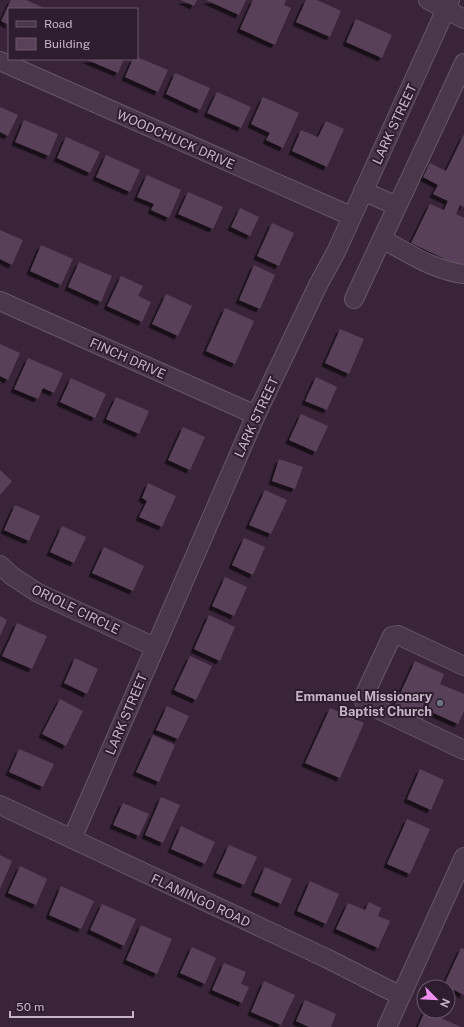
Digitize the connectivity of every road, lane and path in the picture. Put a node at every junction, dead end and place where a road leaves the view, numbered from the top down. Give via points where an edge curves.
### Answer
1 (428, 0) edge
2 (448, 5) edge
3 (464, 19) edge
4 (0, 61) edge
5 (464, 63) edge
6 (363, 191) junction
7 (397, 206) junction
8 (352, 216) junction
9 (382, 239) junction
10 (464, 274) edge
11 (354, 299) dead end
12 (0, 301) edge
13 (256, 415) junction
14 (0, 565) edge
15 (155, 647) junction
16 (464, 666) edge
17 (464, 750) edge
18 (0, 805) edge
19 (72, 839) junction
20 (464, 857) edge
21 (401, 996) junction
22 (387, 1027) edge

1 - 2 street
2 - 3 street
2 - 6 street, LARK STREET
4 - 8 street, WOODCHUCK DRIVE
5 - 7 street
6 - 7 street
6 - 8 street, LARK STREET
7 - 9 street
8 - 13 street, LARK STREET
9 - 10 street via 436,266
9 - 11 street
12 - 13 street, FINCH DRIVE
13 - 15 street, LARK STREET
14 - 15 street, ORIOLE CIRCLE via 38,593
15 - 19 street, LARK STREET
16 - 17 street via 398,635 392,636 363,698 365,703
18 - 19 street, FLAMINGO ROAD
19 - 21 street, FLAMINGO ROAD
20 - 21 street
21 - 22 street

